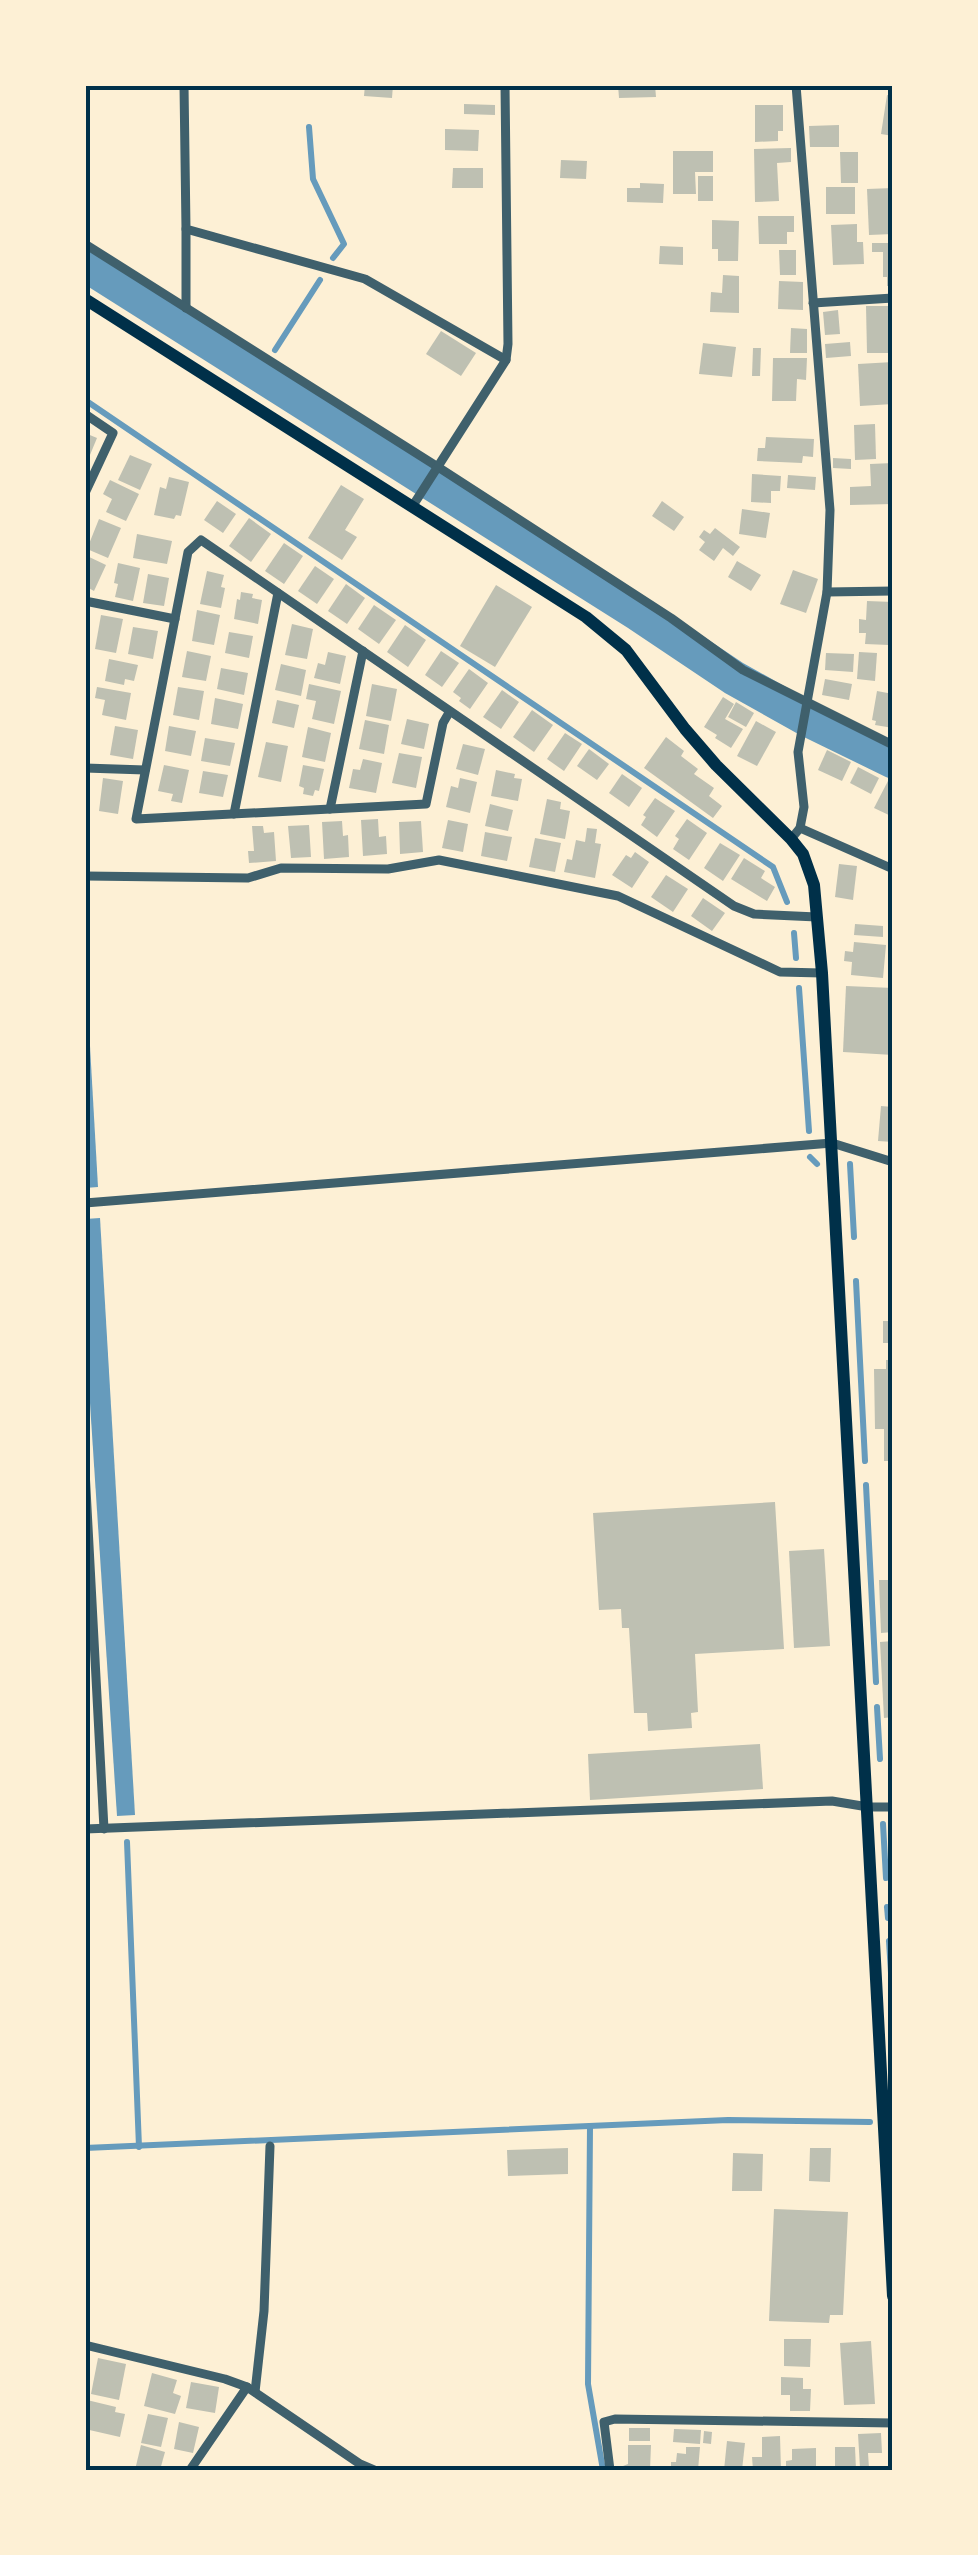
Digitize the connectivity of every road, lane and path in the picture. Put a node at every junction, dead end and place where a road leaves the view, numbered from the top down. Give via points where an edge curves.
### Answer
1 (184, 85) edge
2 (505, 85) edge
3 (796, 85) edge
4 (186, 229) junction
5 (85, 244) edge
6 (893, 298) edge
7 (85, 299) edge
8 (814, 303) junction
9 (186, 308) junction
10 (506, 360) junction
11 (85, 414) edge
12 (436, 469) junction
13 (85, 492) edge
14 (412, 507) junction
15 (893, 591) edge
16 (278, 592) junction
17 (827, 592) junction
18 (85, 601) edge
19 (175, 618) junction
20 (363, 651) junction
21 (806, 703) junction
22 (450, 711) junction
23 (893, 745) edge
24 (85, 768) edge
25 (145, 770) junction
26 (330, 809) junction
27 (234, 814) junction
28 (796, 834) junction
29 (893, 869) edge
30 (85, 876) edge
31 (817, 918) junction
32 (822, 973) junction
33 (832, 1143) junction
34 (893, 1162) edge
35 (85, 1203) edge
36 (85, 1470) edge
37 (868, 1807) junction
38 (893, 1807) edge
39 (104, 1828) junction
40 (85, 1829) edge
41 (270, 2146) dead end
42 (893, 2296) edge
43 (85, 2344) edge
44 (251, 2390) junction
45 (893, 2423) edge
46 (190, 2470) edge
47 (374, 2470) edge
48 (610, 2470) edge

1 - 4 street
2 - 10 street
3 - 8 street
4 - 9 street
4 - 10 street via 366,279
5 - 9 street
6 - 8 street
7 - 14 main road
8 - 17 street via 830,510
9 - 12 street
10 - 12 street
11 - 13 street via 114,433
12 - 14 street
12 - 21 street via 742,670
14 - 28 main road via 609,634 716,765
15 - 17 street
16 - 19 street via 201,540 188,552
16 - 20 street
16 - 27 street
17 - 21 street
18 - 19 street
19 - 25 street
20 - 22 street
20 - 26 street
21 - 23 street
21 - 28 street via 799,762 804,808
22 - 26 street via 426,804
22 - 31 street via 734,906 754,914
24 - 25 street
25 - 27 street via 136,818
26 - 27 street
28 - 29 street
28 - 31 main road via 814,885
30 - 32 street via 248,878 281,868 388,869 439,860 618,896 780,972
31 - 32 main road
32 - 33 main road
33 - 34 street
33 - 35 street
33 - 37 main road
36 - 39 street
37 - 38 street
37 - 39 street via 832,1801
37 - 42 main road
39 - 40 street
41 - 44 street via 264,2311
43 - 44 street
44 - 46 street
44 - 47 street
45 - 48 street via 615,2419 604,2422

